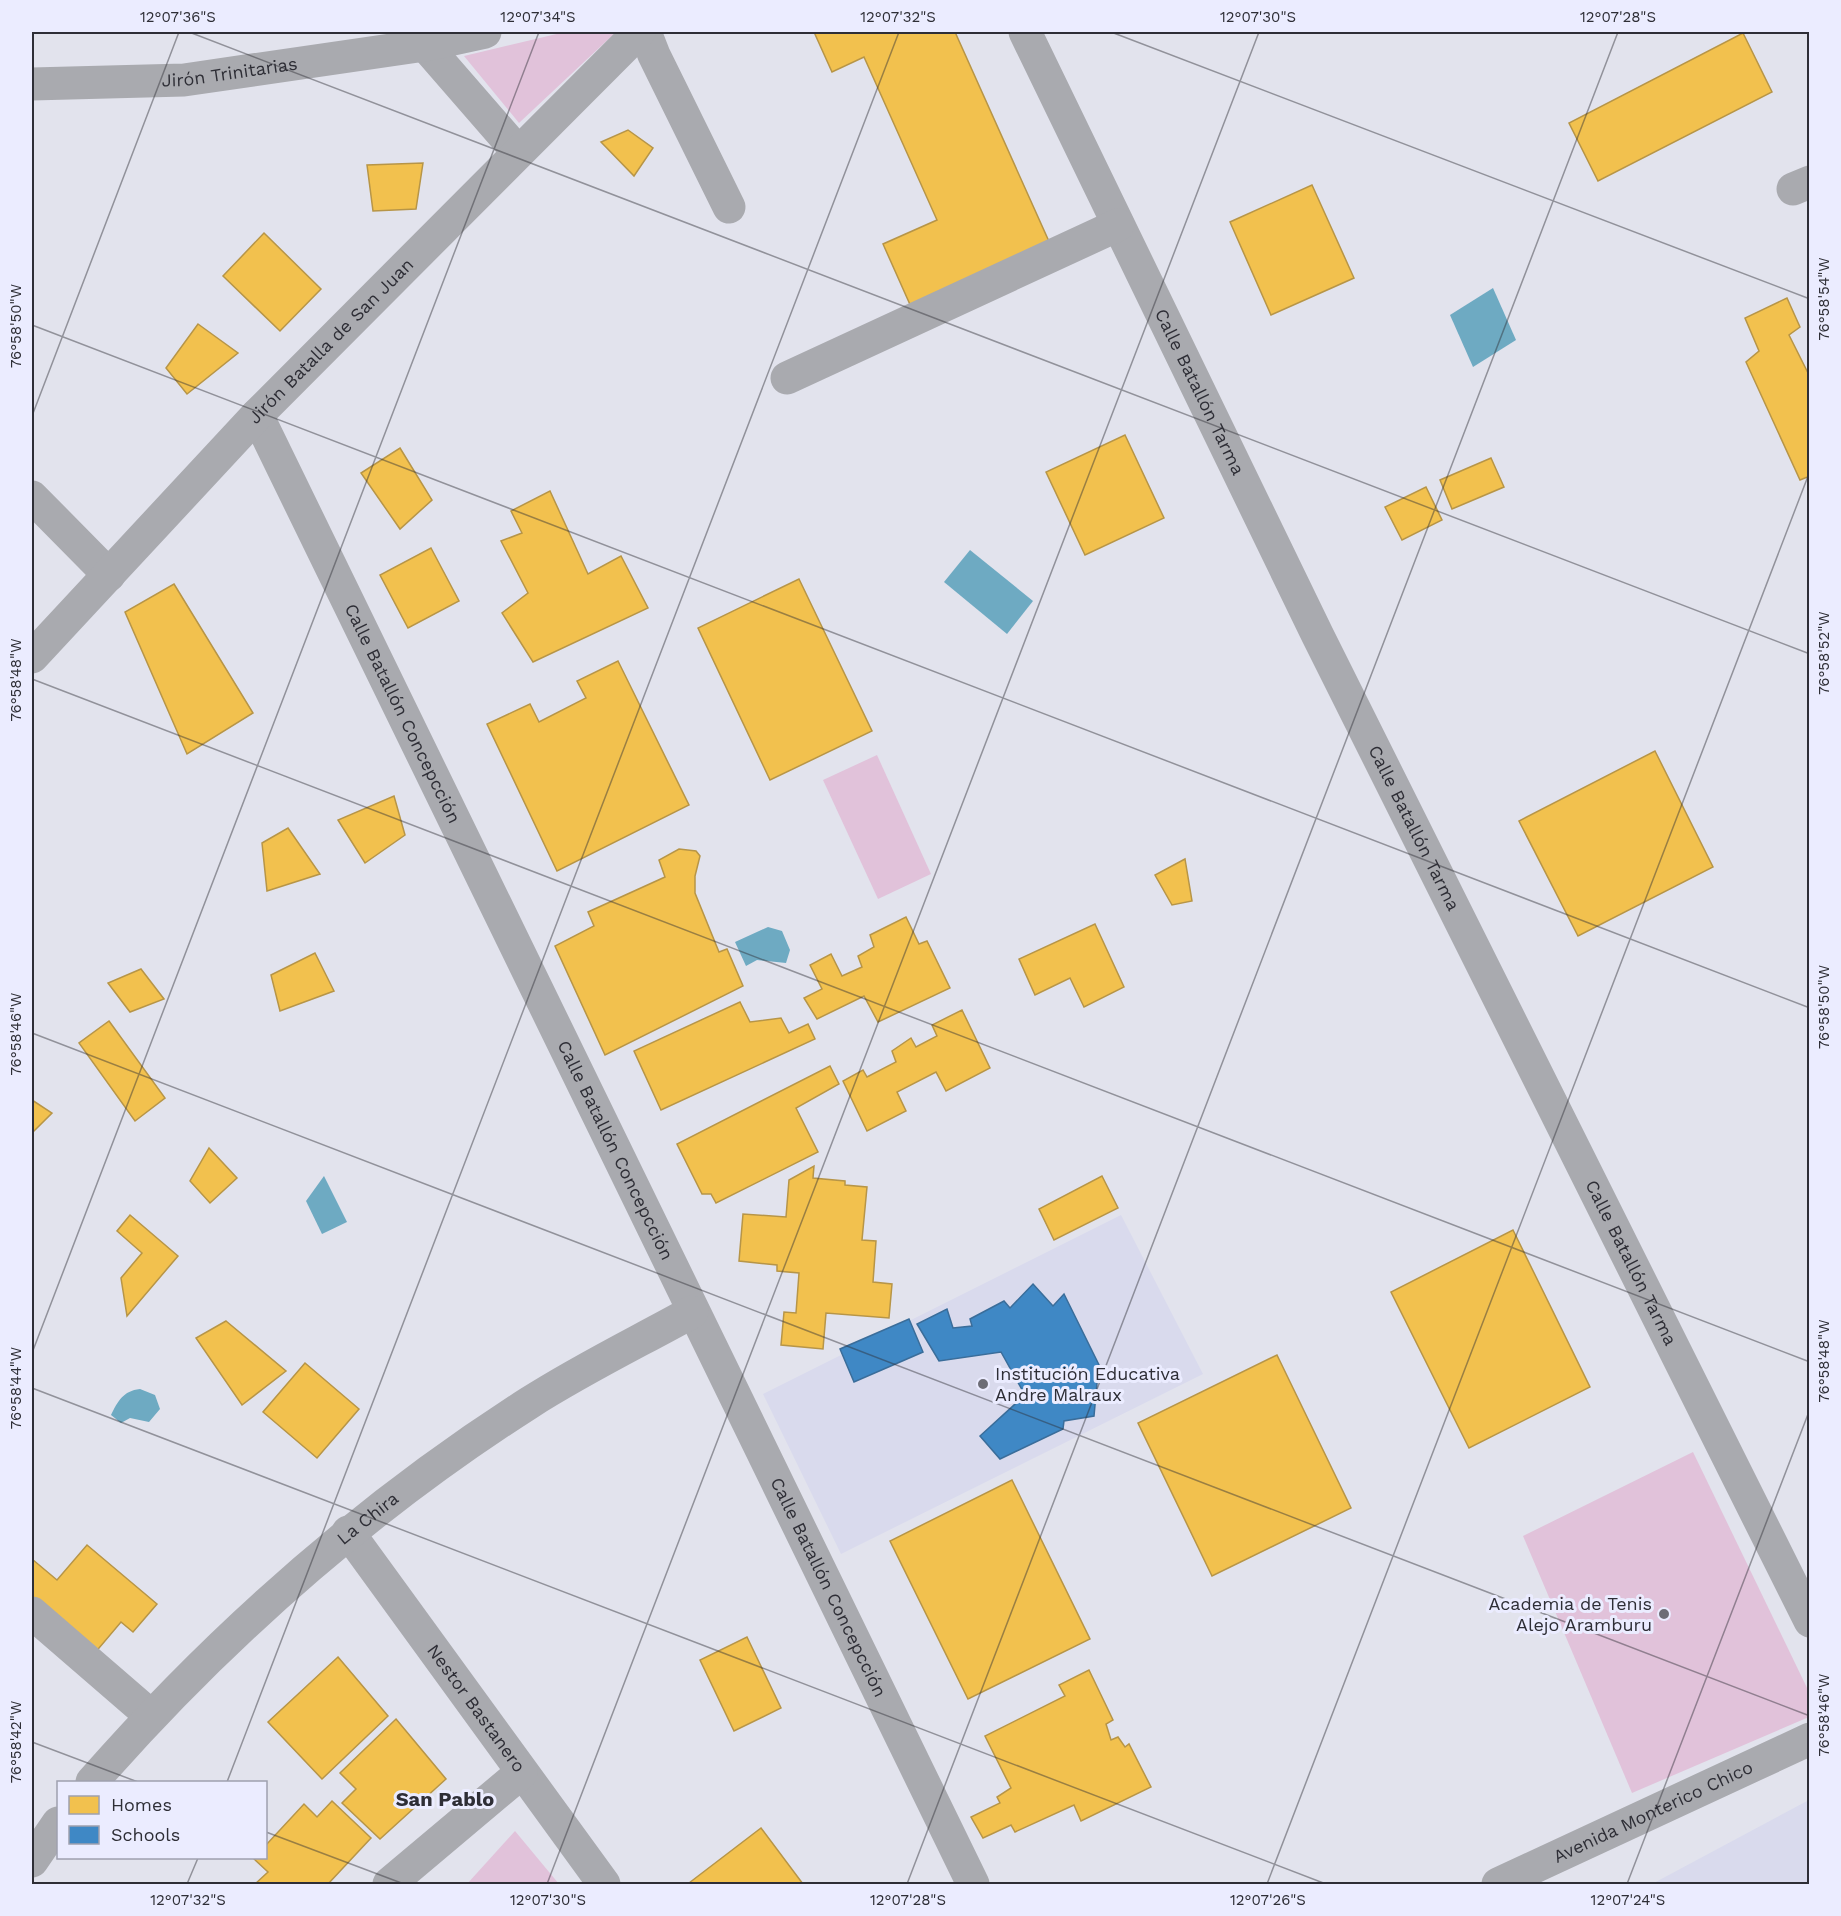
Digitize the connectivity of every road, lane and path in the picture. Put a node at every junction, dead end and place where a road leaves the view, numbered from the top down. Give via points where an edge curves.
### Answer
1 (485, 32) edge
2 (639, 32) edge
3 (645, 32) edge
4 (1025, 32) edge
5 (425, 45) junction
6 (32, 84) edge
7 (518, 152) junction
8 (729, 207) dead end
9 (1118, 225) junction
10 (787, 378) dead end
11 (257, 416) junction
12 (32, 497) edge
13 (110, 575) junction
14 (32, 657) edge
15 (692, 1312) junction
16 (348, 1532) junction
17 (32, 1613) edge
18 (1809, 1621) edge
19 (150, 1715) junction
20 (1809, 1739) edge
21 (521, 1773) junction
22 (93, 1781) edge
23 (57, 1824) edge
24 (32, 1861) edge
25 (389, 1884) edge
26 (604, 1884) edge
27 (974, 1884) edge
28 (1498, 1884) edge

1 - 5 street, Jirón Trinitarias
2 - 7 street, Jirón Batalla de San Juan
3 - 8 street
4 - 9 street, Calle Batallón Tarma
5 - 6 street, Jirón Trinitarias via 184,80
5 - 7 street
7 - 11 street, Jirón Batalla de San Juan
9 - 10 street
9 - 18 street, Calle Batallón Tarma
11 - 13 street, Jirón Batalla de San Juan
11 - 15 street, Calle Batallón Concepcción
12 - 13 street
13 - 14 street, Jirón Batalla de San Juan
15 - 16 street, La Chira via 531,1401
15 - 27 street, Calle Batallón Concepcción
16 - 19 street, La Chira via 250,1617
16 - 21 street, Nestor Bastanero
17 - 19 street
19 - 22 street, La Chira
20 - 28 street, Avenida Monterico Chico
21 - 25 street
21 - 26 street, Nestor Bastanero
23 - 24 street

